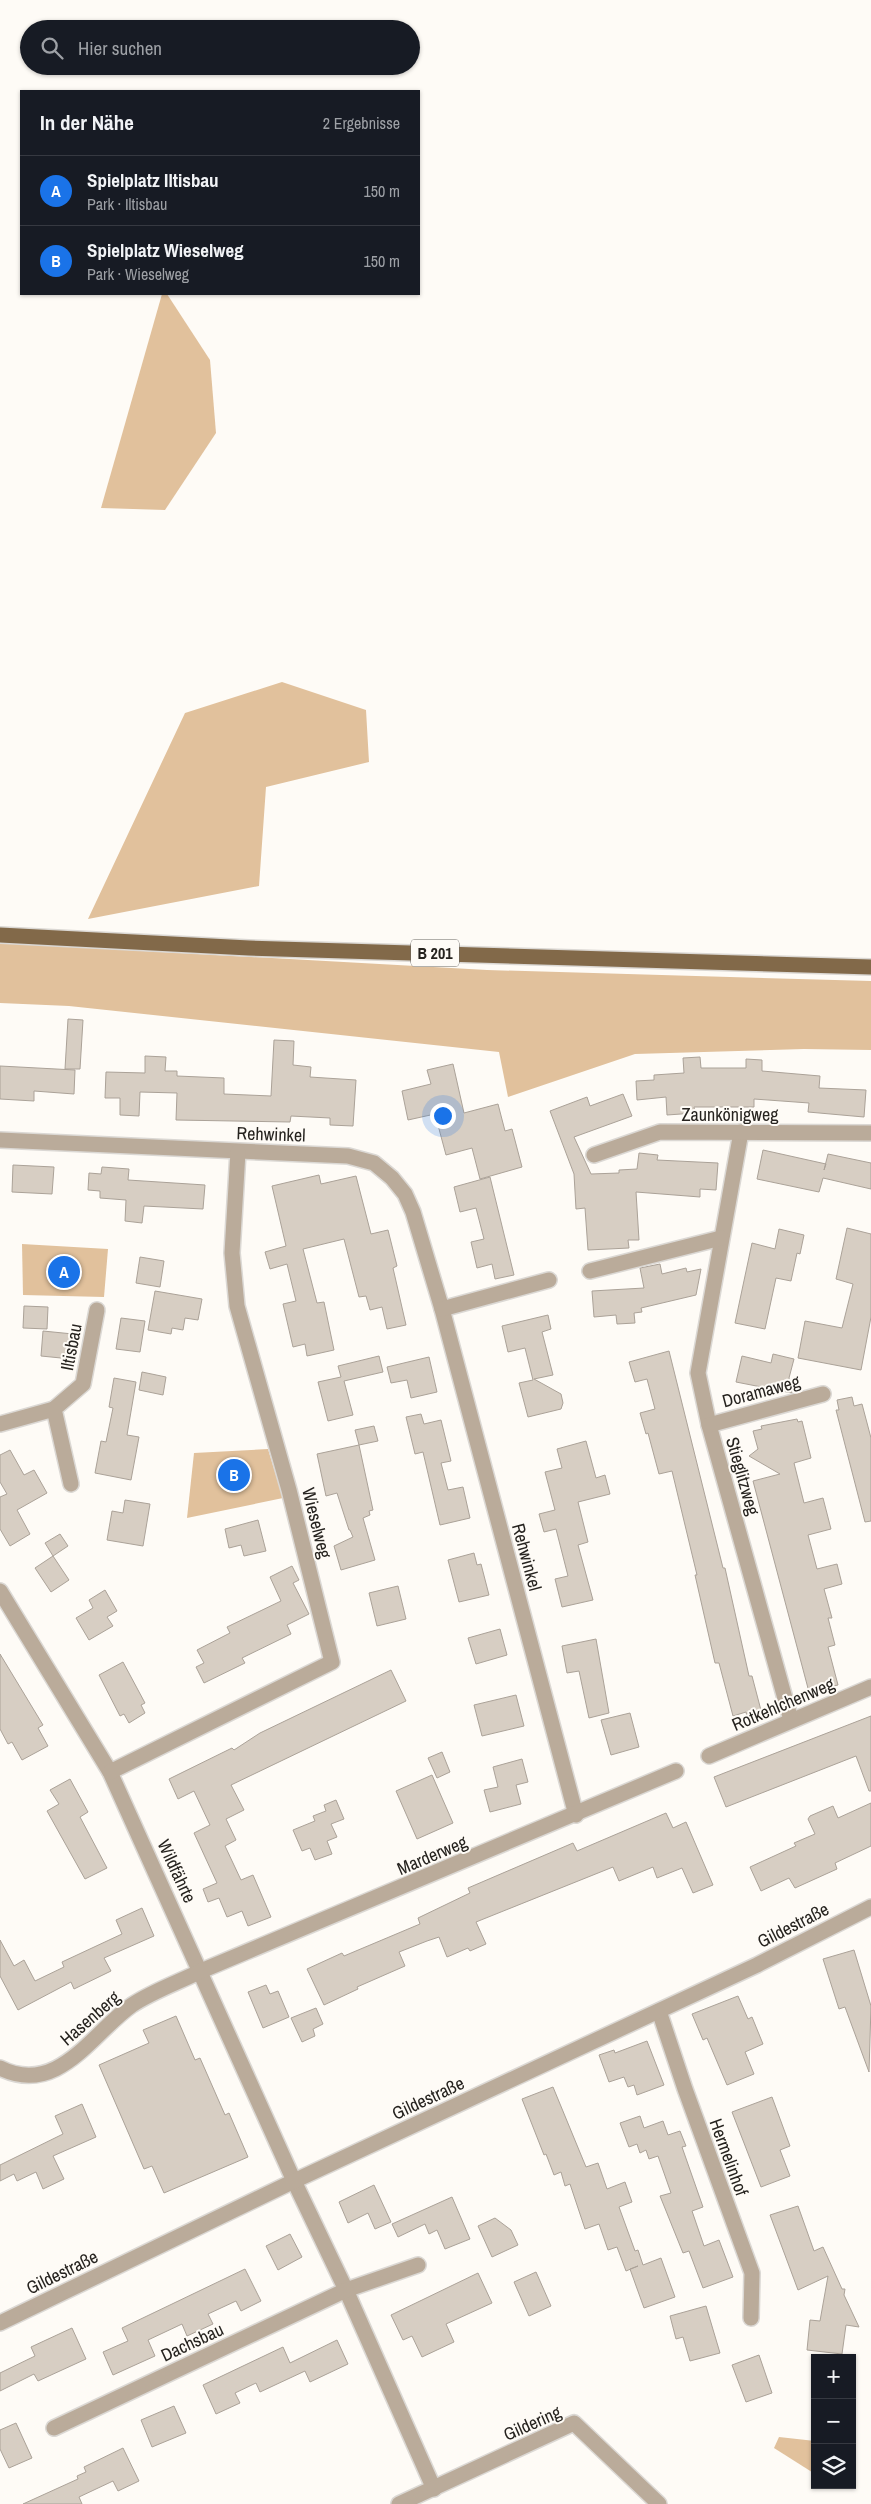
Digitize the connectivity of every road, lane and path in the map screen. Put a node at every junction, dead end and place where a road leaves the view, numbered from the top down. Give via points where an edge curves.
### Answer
1 (0, 935) edge
2 (871, 967) edge
3 (741, 1132) junction
4 (871, 1133) edge
5 (0, 1140) edge
6 (238, 1152) junction
7 (594, 1155) dead end
8 (721, 1238) junction
9 (590, 1271) dead end
10 (549, 1280) dead end
11 (442, 1309) junction
12 (97, 1310) dead end
13 (823, 1394) dead end
14 (54, 1409) junction
15 (0, 1424) edge
16 (709, 1425) junction
17 (71, 1484) dead end
18 (0, 1591) edge
19 (871, 1687) edge
20 (791, 1720) junction
21 (709, 1756) dead end
22 (676, 1771) dead end
23 (110, 1772) junction
24 (576, 1815) junction
25 (870, 1909) edge
26 (202, 1971) junction
27 (659, 2011) junction
28 (0, 2068) edge
29 (294, 2181) junction
30 (418, 2265) dead end
31 (346, 2290) junction
32 (751, 2318) dead end
33 (0, 2323) edge
34 (54, 2428) dead end
35 (434, 2489) junction
36 (399, 2504) edge
37 (659, 2504) edge

1 - 2 main road, B 201 via 259,948
3 - 4 street, Zaunkönigweg
3 - 7 street, Zaunkönigweg via 660,1132
3 - 8 street, Stieglitzweg
5 - 6 street, Rehwinkel
6 - 11 street, Rehwinkel via 348,1156 374,1162 405,1194
6 - 23 street, Wieselweg via 232,1253 237,1306 289,1490 332,1662
8 - 9 street
8 - 16 street, Stieglitzweg via 698,1373
10 - 11 street
11 - 24 street, Rehwinkel
12 - 14 street, Iltisbau via 83,1384
13 - 16 street, Doramaweg
14 - 15 street, Iltisbau
14 - 17 street
16 - 20 street, Stieglitzweg
18 - 23 street, Wildfährte
19 - 20 street, Rotkehlchenweg
20 - 21 street, Rotkehlchenweg
22 - 24 street, Marderweg
23 - 26 street, Wildfährte
24 - 26 street, Marderweg
25 - 27 street, Gildestraße
26 - 28 street, Hasenberg via 133,2005 60,2068 35,2074 10,2073
26 - 29 street, Wildfährte
27 - 29 street, Gildestraße
27 - 32 street, Hermelinhof via 752,2273
29 - 31 street
29 - 33 street, Gildestraße
30 - 31 street, Dachsbau
31 - 34 street, Dachsbau
31 - 35 street
35 - 36 street, Gildering
35 - 37 street, Gildering via 574,2423

